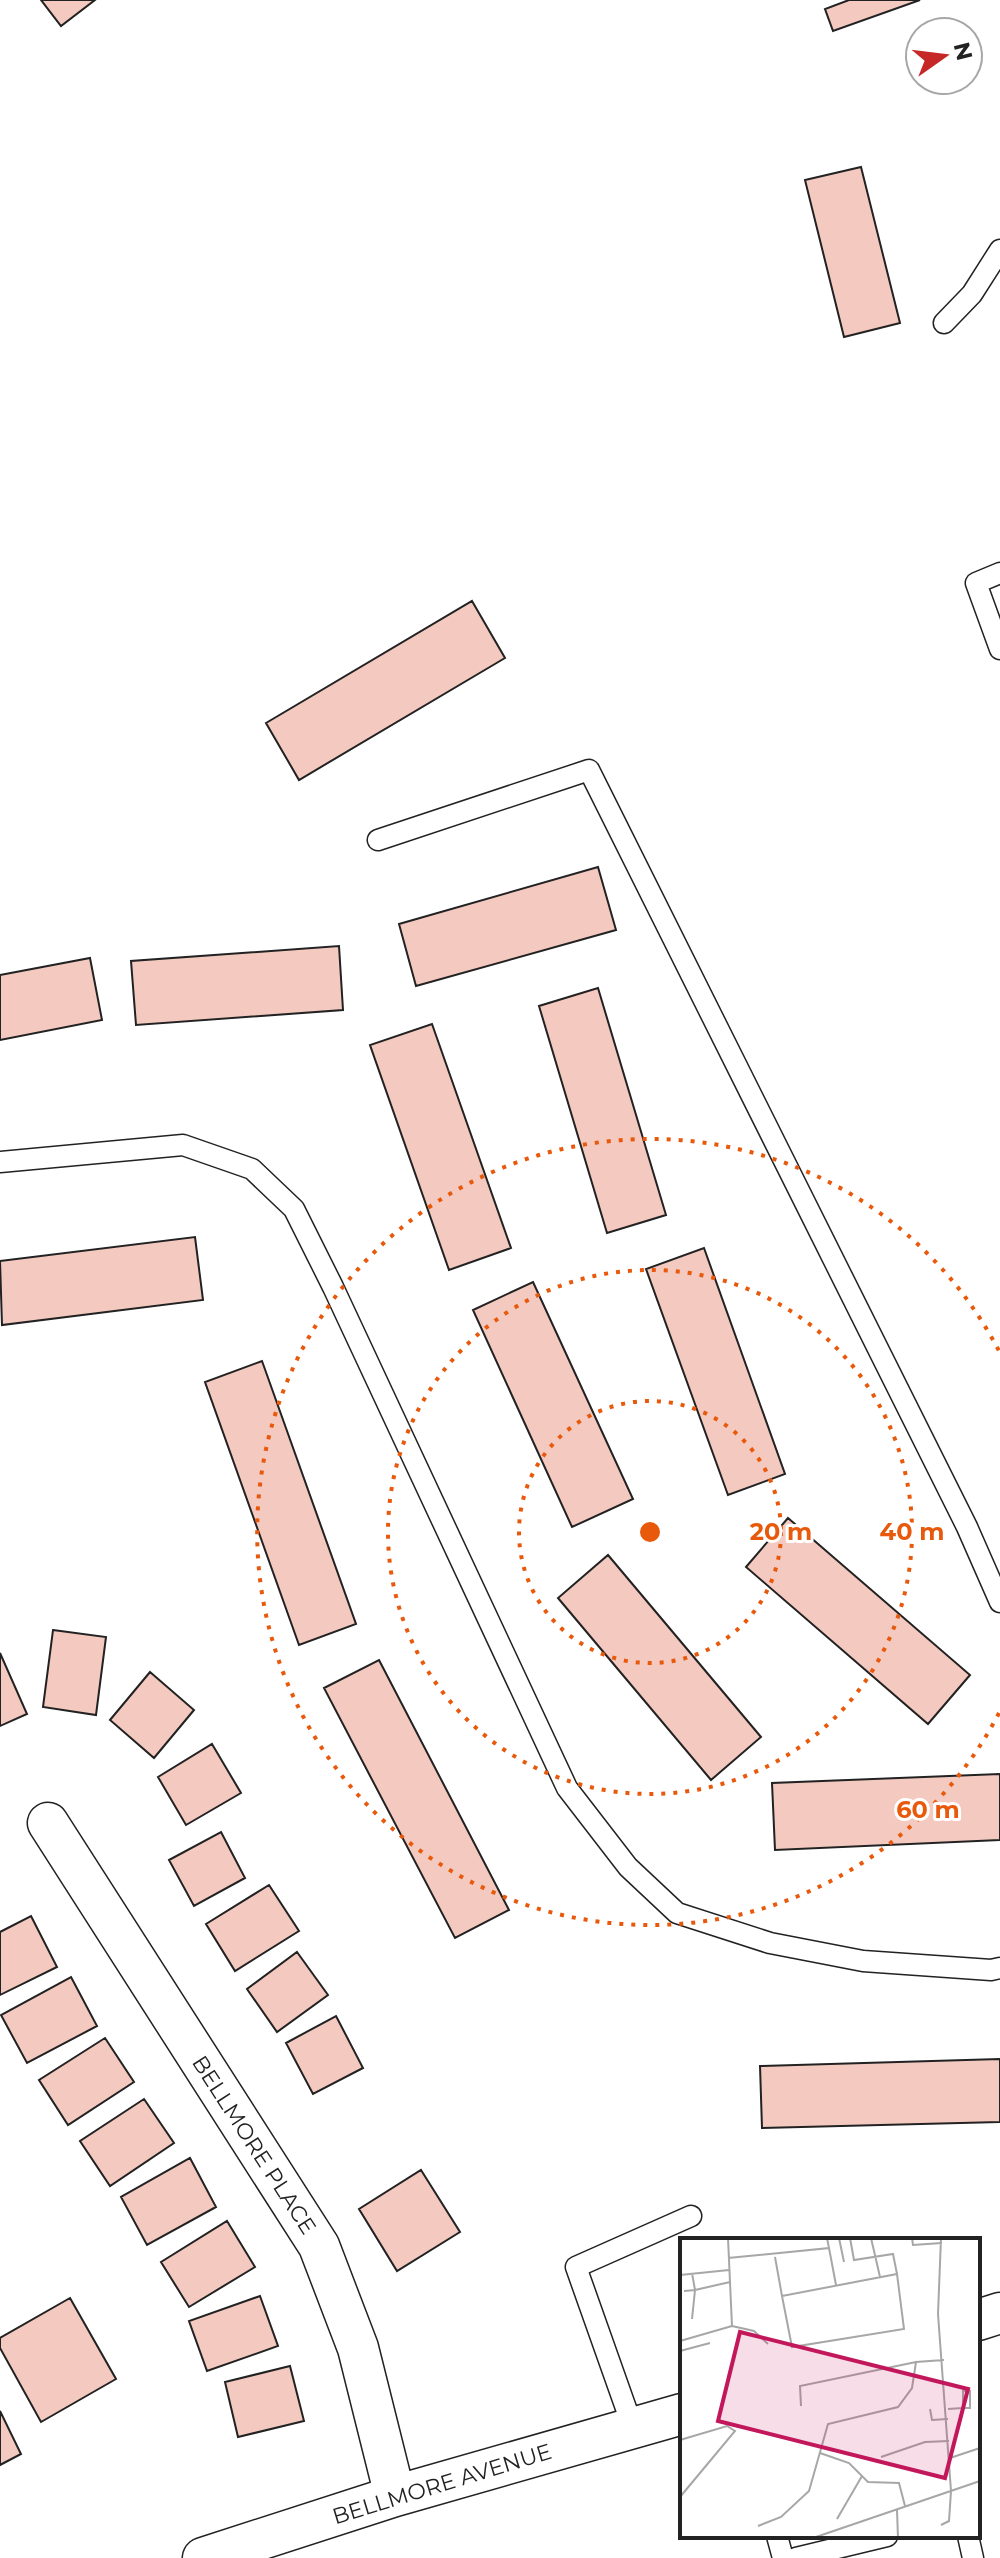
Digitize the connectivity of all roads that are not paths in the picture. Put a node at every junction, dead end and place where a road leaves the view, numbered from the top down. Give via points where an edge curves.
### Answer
1 (1000, 250) edge
2 (944, 323) dead end
3 (1000, 573) edge
4 (1000, 649) edge
5 (378, 840) dead end
6 (0, 1162) edge
7 (1000, 1602) edge
8 (48, 1823) dead end
9 (1000, 1968) edge
10 (691, 2216) dead end
11 (1000, 2313) edge
12 (980, 2319) edge
13 (680, 2415) edge
14 (633, 2428) junction
15 (395, 2496) junction
16 (778, 2538) edge
17 (879, 2538) edge
18 (968, 2538) edge
19 (218, 2556) edge
20 (783, 2558) edge
21 (796, 2558) edge
22 (973, 2558) edge

1 - 2 lane via 972,294
3 - 4 lane via 976,583
5 - 7 lane via 589,770
6 - 9 lane via 183,1145 252,1169 294,1209 567,1788 628,1867 677,1913 770,1943 863,1961
8 - 15 street, BELLMORE PLACE via 319,2246 358,2348
10 - 14 lane via 576,2267
11 - 12 street
13 - 14 street, BELLMORE AVENUE
14 - 15 street, BELLMORE AVENUE
15 - 19 street, BELLMORE AVENUE
16 - 20 lane
17 - 21 lane
18 - 22 lane

